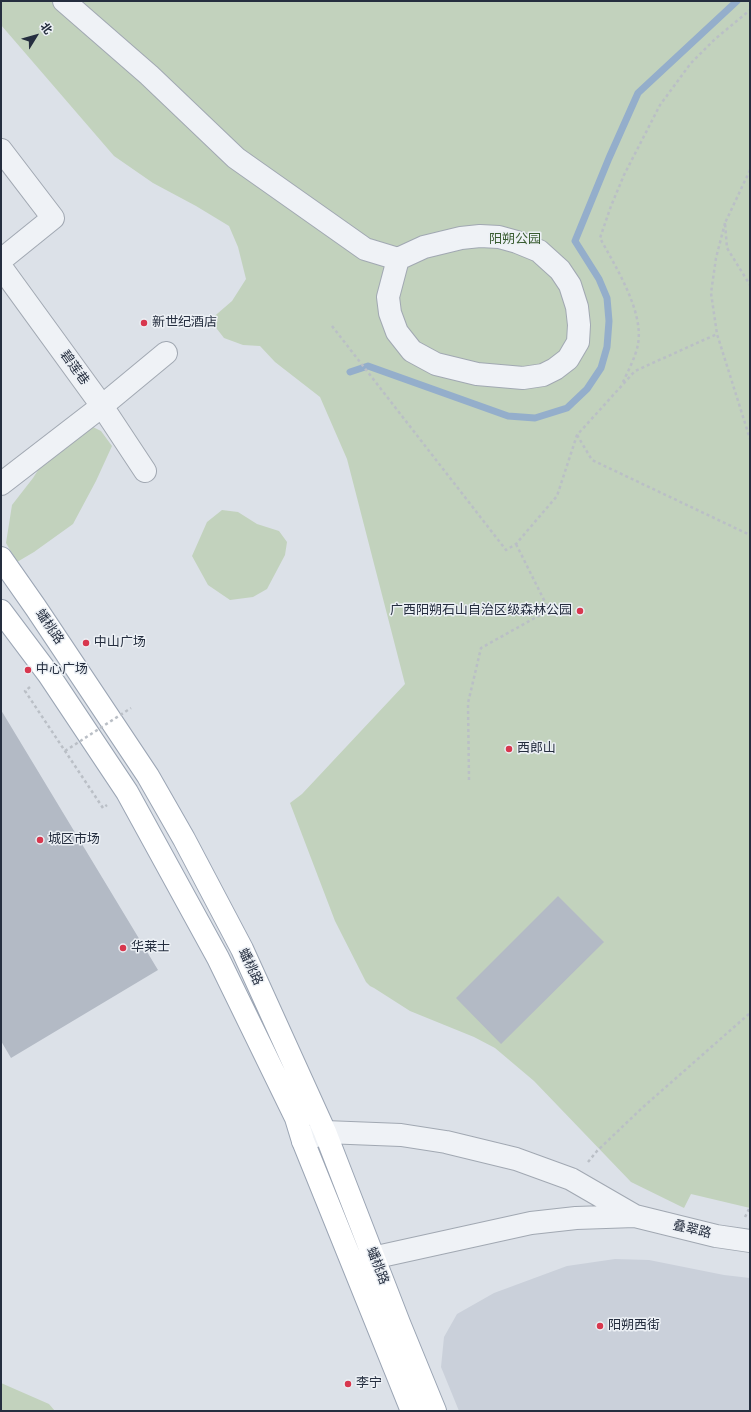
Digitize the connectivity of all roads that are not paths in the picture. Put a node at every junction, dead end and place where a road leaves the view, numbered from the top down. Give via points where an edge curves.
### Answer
1 (64, 1) edge
2 (1, 150) edge
3 (398, 259) junction
4 (1, 260) edge
5 (1, 267) edge
6 (166, 353) dead end
7 (102, 406) junction
8 (145, 471) dead end
9 (1, 484) edge
10 (1, 558) edge
11 (1, 611) edge
12 (325, 1132) junction
13 (303, 1141) junction
14 (635, 1216) junction
15 (750, 1241) edge
16 (374, 1257) junction
17 (352, 1262) junction
18 (412, 1411) edge
19 (435, 1411) edge

1 - 3 street via 149,75 236,158 365,249
2 - 4 street via 53,218
3 - 3 street via 388,297 390,313 397,332 412,351 436,364 477,374 523,378 543,375 568,359 578,342 577,307 570,285 560,270 539,251 498,237 480,236 424,247
5 - 7 street, 碧莲巷
6 - 7 street
7 - 8 street, 碧莲巷
7 - 9 street
10 - 12 main road, 蟠桃路 via 148,776 184,839 242,949
11 - 13 main road, 蟠桃路 via 49,675 127,792 218,958 296,1118
12 - 13 street
12 - 14 street via 401,1135 446,1142 516,1159 571,1179
12 - 16 main road, 蟠桃路
13 - 17 main road, 蟠桃路
14 - 15 street, 叠翠路 via 716,1236
14 - 16 street via 530,1223
16 - 17 street
16 - 19 main road, 蟠桃路
17 - 18 main road, 蟠桃路

